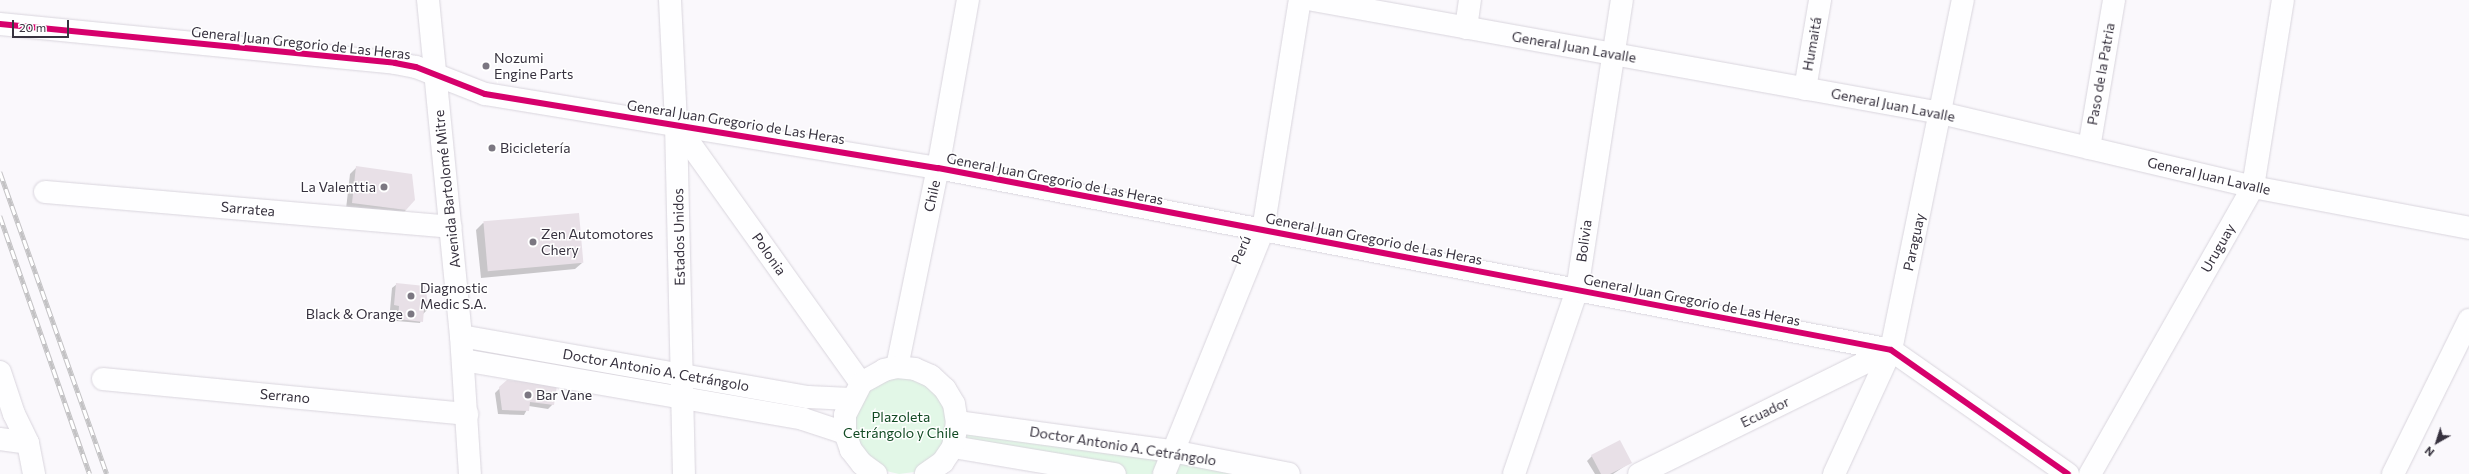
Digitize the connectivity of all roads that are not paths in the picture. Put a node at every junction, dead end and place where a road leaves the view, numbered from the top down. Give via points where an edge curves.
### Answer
1 (428, 0) edge
2 (670, 0) edge
3 (968, 0) edge
4 (1300, 0) edge
5 (1313, 0) edge
6 (1470, 0) edge
7 (1622, 0) edge
8 (1820, 0) edge
9 (1963, 0) edge
10 (2114, 0) edge
11 (2283, 0) edge
12 (0, 24) edge
13 (1466, 28) junction
14 (1612, 54) junction
15 (436, 75) junction
16 (1805, 89) junction
17 (1941, 114) junction
18 (676, 124) junction
19 (2089, 148) junction
20 (938, 168) junction
21 (2252, 187) junction
22 (45, 192) dead end
23 (450, 227) junction
24 (2469, 228) edge
25 (1263, 230) junction
26 (1576, 290) junction
27 (2469, 320) edge
28 (461, 336) junction
29 (1891, 350) junction
30 (463, 360) junction
31 (897, 367) junction
32 (0, 372) edge
33 (682, 375) junction
34 (103, 379) dead end
35 (856, 391) junction
36 (682, 398) junction
37 (467, 414) junction
38 (957, 422) junction
39 (845, 433) junction
40 (0, 439) edge
41 (28, 443) junction
42 (952, 447) junction
43 (1172, 451) junction
44 (860, 470) edge
45 (34, 474) edge
46 (470, 474) edge
47 (684, 474) edge
48 (926, 474) edge
49 (1115, 474) edge
50 (1164, 474) edge
51 (1289, 474) edge
52 (1514, 474) edge
53 (1639, 474) edge
54 (1834, 474) edge
55 (2068, 474) edge
56 (2090, 474) edge
57 (2393, 474) edge

1 - 15 street, Avenida Bartolomé Mitre
2 - 18 street, Estados Unidos
3 - 20 street, Chile
4 - 25 street, Perú
5 - 13 street, General Juan Lavalle
6 - 13 street
7 - 14 street, Bolivia
8 - 16 street, Humaitá
9 - 17 street, Paraguay
10 - 19 street, Paso de la Patria
11 - 21 street, Uruguay
12 - 15 street, General Juan Gregorio de Las Heras via 395,63
13 - 14 street, General Juan Lavalle
14 - 16 street, General Juan Lavalle
14 - 26 street, Bolivia
15 - 18 street, General Juan Gregorio de Las Heras via 485,94
15 - 23 street, Avenida Bartolomé Mitre
16 - 17 street, General Juan Lavalle
17 - 19 street, General Juan Lavalle
17 - 29 street, Paraguay
18 - 20 street, General Juan Gregorio de Las Heras
18 - 33 street, Estados Unidos
18 - 35 street, Polonia
19 - 21 street, General Juan Lavalle
20 - 25 street, General Juan Gregorio de Las Heras
20 - 31 street, Chile
21 - 24 street, General Juan Lavalle
21 - 56 street, Uruguay
22 - 23 street, Sarratea
23 - 28 street, Avenida Bartolomé Mitre
25 - 26 street, General Juan Gregorio de Las Heras
25 - 43 street, Perú
26 - 29 street, General Juan Gregorio de Las Heras
26 - 52 street, Bolivia
27 - 57 street
28 - 30 street, Avenida Bartolomé Mitre
28 - 33 street, Doctor Antonio A. Cetrángolo
29 - 53 street, Ecuador
29 - 54 street, Paraguay
29 - 55 street, General Juan Gregorio de Las Heras
30 - 36 street, Doctor Antonio A. Cetrángolo
30 - 37 street, Avenida Bartolomé Mitre
31 - 35 street via 884,370
31 - 38 street via 915,369 932,376 945,388 954,404
32 - 41 street via 14,414
33 - 35 street, Doctor Antonio A. Cetrángolo via 808,397
33 - 36 street, Estados Unidos
34 - 37 street, Serrano
35 - 39 street via 845,415
36 - 39 street, Doctor Antonio A. Cetrángolo via 803,419
36 - 47 street, Estados Unidos
37 - 46 street, Avenida Bartolomé Mitre
38 - 42 street
38 - 43 street, Doctor Antonio A. Cetrángolo
39 - 44 street
40 - 41 street
41 - 45 street
42 - 48 street via 943,462
42 - 49 street, Doctor Antonio A. Cetrángolo
43 - 50 street, Perú
43 - 51 street, Doctor Antonio A. Cetrángolo

